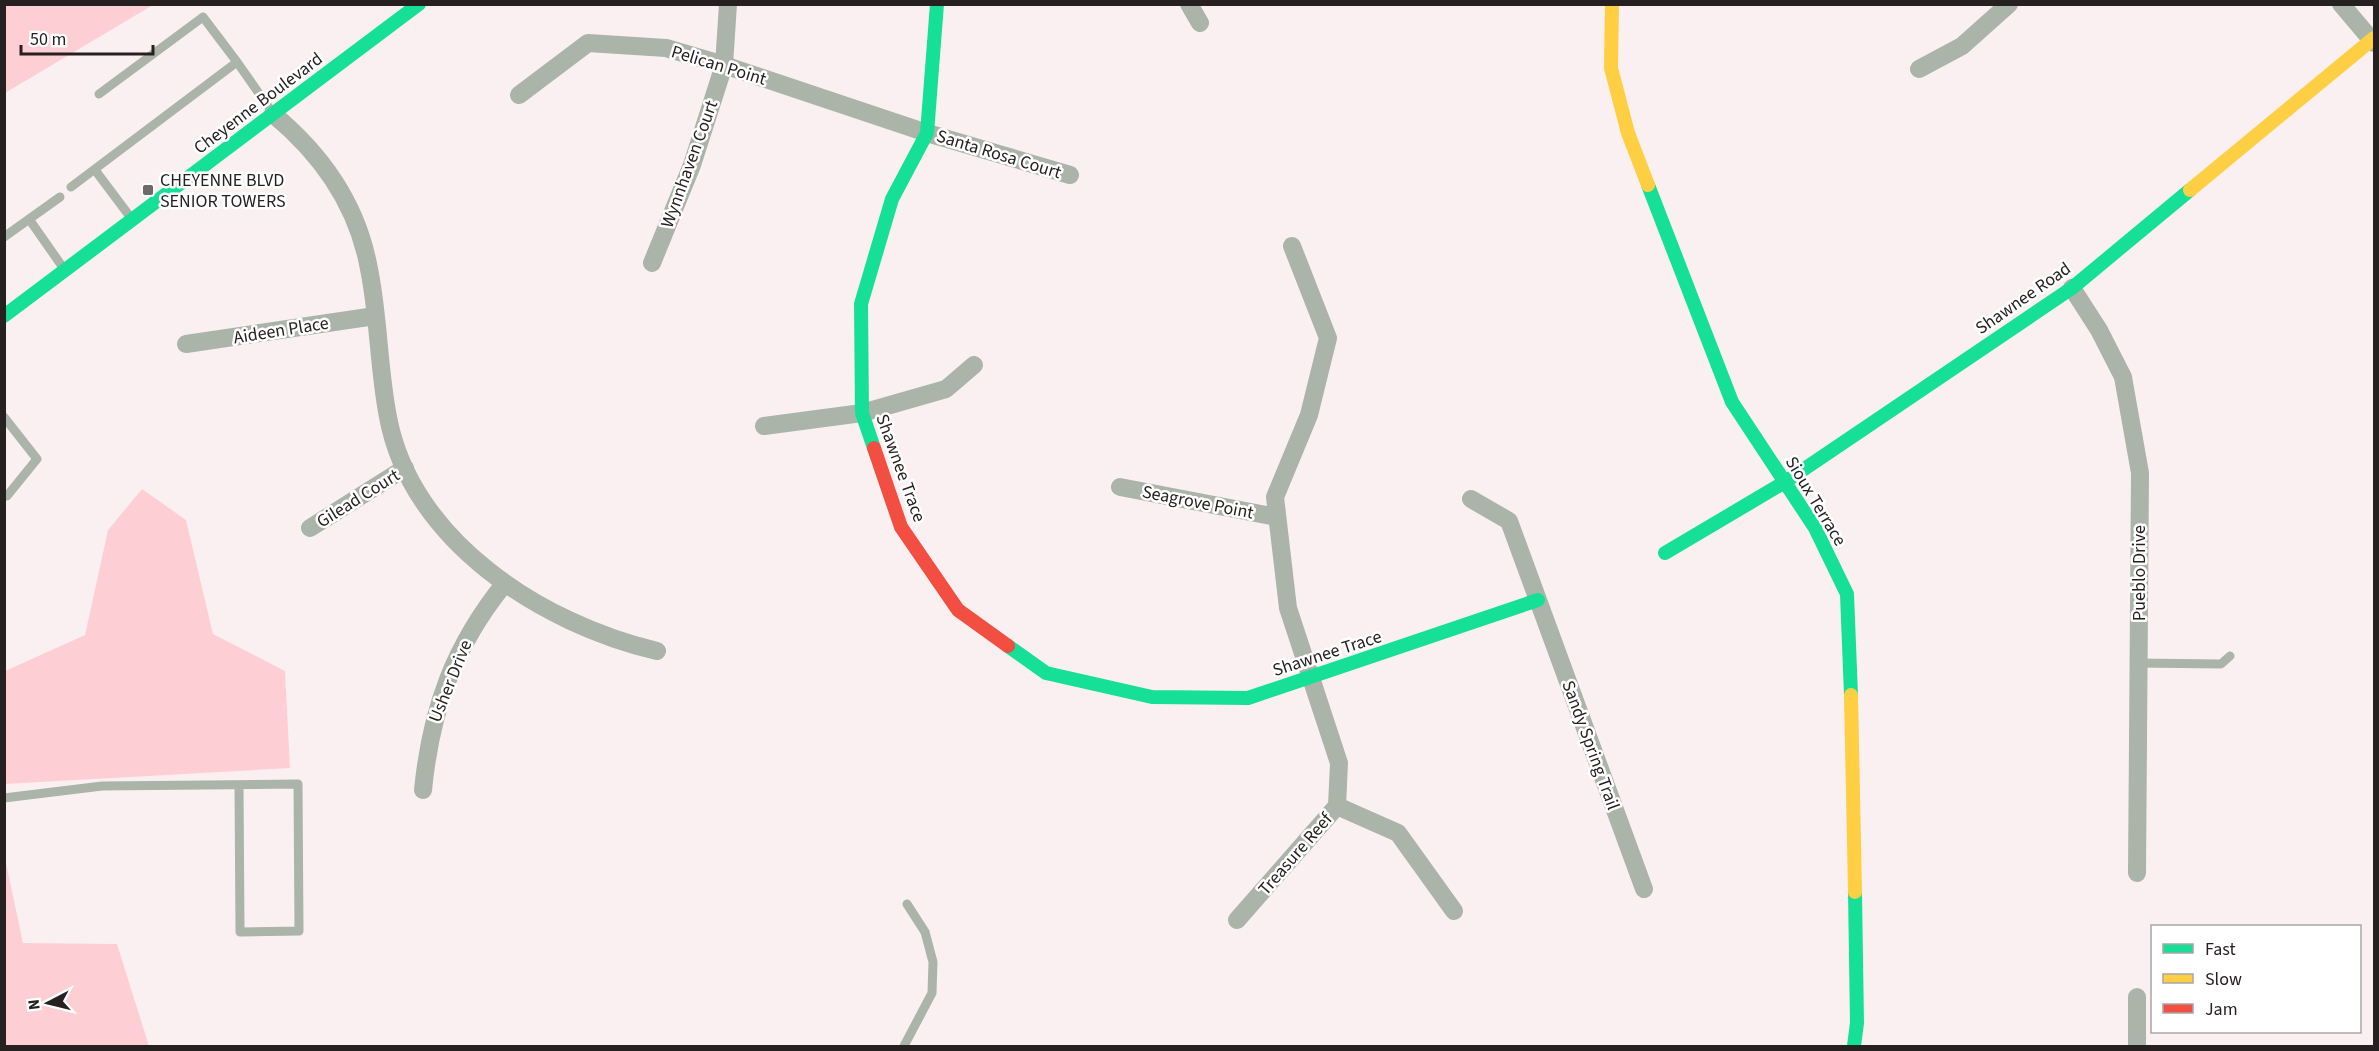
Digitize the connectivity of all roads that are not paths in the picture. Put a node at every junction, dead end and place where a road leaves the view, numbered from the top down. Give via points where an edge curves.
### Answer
1 (419, 4) edge
2 (728, 4) edge
3 (937, 4) edge
4 (1189, 4) edge
5 (1612, 4) edge
6 (2009, 4) edge
7 (2341, 4) edge
8 (1200, 23) dead end
9 (2374, 40) edge
10 (237, 62) junction
11 (724, 65) junction
12 (1919, 69) dead end
13 (99, 94) dead end
14 (519, 95) dead end
15 (273, 114) junction
16 (927, 133) junction
17 (95, 170) junction
18 (1070, 175) dead end
19 (71, 188) dead end
20 (60, 197) dead end
21 (29, 219) junction
22 (132, 220) junction
23 (4, 237) edge
24 (1292, 246) dead end
25 (652, 262) dead end
26 (65, 271) junction
27 (2072, 288) junction
28 (4, 316) edge
29 (375, 316) junction
30 (186, 344) dead end
31 (974, 365) dead end
32 (861, 413) junction
33 (4, 417) edge
34 (764, 426) dead end
35 (405, 468) junction
36 (1785, 482) junction
37 (1120, 487) dead end
38 (7, 496) dead end
39 (1471, 500) dead end
40 (1277, 517) junction
41 (310, 528) dead end
42 (1665, 553) dead end
43 (505, 583) junction
44 (1538, 600) junction
45 (657, 651) dead end
46 (2230, 656) dead end
47 (2138, 663) junction
48 (1312, 678) junction
49 (239, 785) junction
50 (423, 790) dead end
51 (4, 798) edge
52 (1337, 806) junction
53 (2137, 873) dead end
54 (1644, 890) dead end
55 (907, 904) dead end
56 (1454, 911) dead end
57 (1237, 920) dead end
58 (2137, 997) dead end
59 (904, 1047) edge
60 (1854, 1047) edge
61 (2137, 1047) edge

1 - 15 street, Cheyenne Boulevard
2 - 11 street, Wynnhaven Court
3 - 16 street, Shawnee Trace
4 - 8 street
5 - 36 street, Sioux Terrace via 1611,68 1628,133 1732,402
6 - 12 street via 1962,46
7 - 9 street
9 - 27 street, Shawnee Road
10 - 13 lane via 203,17
10 - 15 lane
10 - 17 lane
11 - 14 street, Pelican Point via 666,48 588,43
11 - 16 street, Pelican Point
11 - 25 street, Wynnhaven Court via 692,165
15 - 22 street, Cheyenne Boulevard
15 - 29 street via 318,158 338,186 363,243
16 - 18 street, Santa Rosa Court
16 - 32 street, Shawnee Trace via 892,199 861,304
17 - 19 lane
17 - 22 lane
20 - 21 lane
21 - 23 lane
21 - 26 lane
22 - 26 street, Cheyenne Boulevard
24 - 40 street, Treasure Reef via 1328,338 1309,415 1275,497
26 - 28 street, Cheyenne Boulevard
27 - 36 street, Shawnee Road
27 - 47 street, Pueblo Drive via 2123,377 2140,473
29 - 30 street, Aideen Place
29 - 35 street via 388,417
31 - 32 street via 946,389
32 - 34 street
32 - 48 street, Shawnee Trace via 901,527 958,610 1046,673 1152,697 1248,698
33 - 38 lane via 37,459
35 - 41 street, Gilead Court
35 - 43 street via 443,528
36 - 42 street, Shawnee Road
36 - 60 street, Sioux Terrace via 1815,528 1847,594 1857,1023
37 - 40 street, Seagrove Point
39 - 44 street, Sandy Spring Trail via 1509,521
40 - 48 street, Treasure Reef via 1288,608
43 - 45 street via 582,625
43 - 50 street, Usher Drive via 472,627 453,662 432,727
44 - 48 street, Shawnee Trace
44 - 54 street, Sandy Spring Trail
46 - 47 lane via 2221,664
47 - 53 street, Pueblo Drive
48 - 52 street, Treasure Reef via 1339,763
49 - 49 lane via 297,784 299,931 240,932
49 - 51 lane via 102,786
52 - 56 street via 1398,833
52 - 57 street, Treasure Reef
55 - 59 lane via 925,932 933,962 932,993
58 - 61 street

